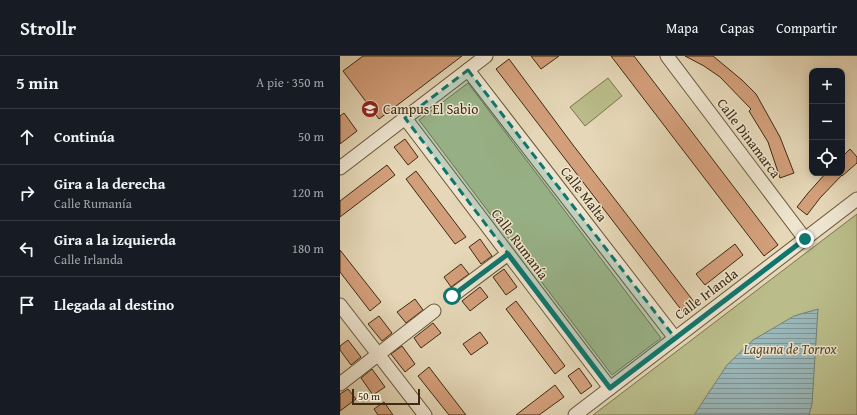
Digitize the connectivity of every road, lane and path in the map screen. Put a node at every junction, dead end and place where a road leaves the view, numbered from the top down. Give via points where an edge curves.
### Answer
1 (486, 56) edge
2 (667, 56) edge
3 (468, 70) junction
4 (405, 118) junction
5 (340, 168) edge
6 (857, 199) edge
7 (805, 239) junction
8 (508, 254) junction
9 (452, 296) dead end
10 (340, 305) edge
11 (434, 311) dead end
12 (675, 338) junction
13 (378, 355) junction
14 (340, 384) edge
15 (610, 388) junction
16 (425, 415) edge
17 (575, 415) edge

1 - 3 street
2 - 7 street, Calle Dinamarca
3 - 4 street
3 - 12 street, Calle Malta
4 - 5 street
4 - 8 street, Calle Rumanía
6 - 7 street, Calle Irlanda
7 - 12 street, Calle Irlanda
8 - 9 street
8 - 15 street, Calle Rumanía
10 - 13 street
11 - 13 street
12 - 15 street, Calle Irlanda
13 - 14 street
13 - 16 street
15 - 17 street, Calle Irlanda

